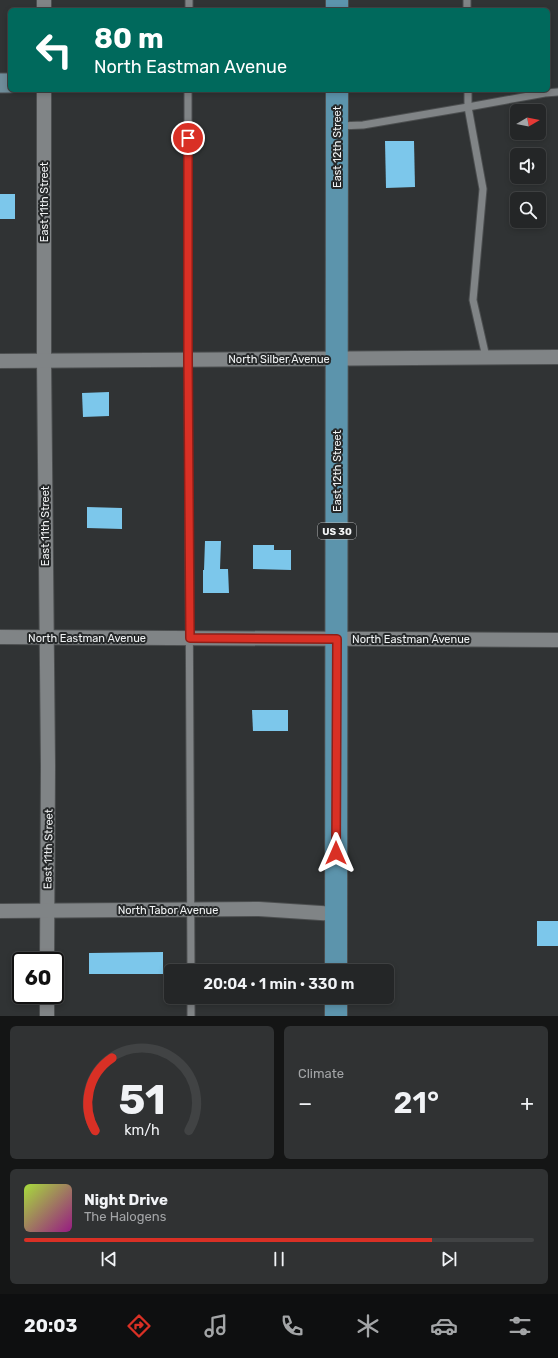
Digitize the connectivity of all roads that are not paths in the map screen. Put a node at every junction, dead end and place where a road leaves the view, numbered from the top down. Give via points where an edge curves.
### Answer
1 (44, 92) edge
2 (188, 92) edge
3 (337, 92) edge
4 (468, 92) edge
5 (558, 92) edge
6 (468, 108) junction
7 (337, 126) junction
8 (486, 357) junction
9 (558, 358) edge
10 (337, 359) junction
11 (188, 360) junction
12 (0, 361) edge
13 (44, 361) junction
14 (0, 637) edge
15 (46, 637) junction
16 (190, 638) junction
17 (337, 639) junction
18 (558, 640) edge
19 (0, 910) edge
20 (47, 910) junction
21 (191, 910) junction
22 (336, 914) junction
23 (47, 952) edge
24 (191, 964) edge
25 (336, 964) edge
26 (47, 1004) edge
27 (191, 1004) edge
28 (336, 1004) edge
29 (47, 1016) edge
30 (191, 1016) edge
31 (336, 1016) edge

1 - 13 street, East 11th Street
2 - 11 lane
3 - 7 main road, East 12th Street / US 30
4 - 6 lane
5 - 6 lane
6 - 7 lane via 363,125
6 - 8 lane via 483,189 473,300
7 - 10 main road, East 12th Street / US 30
8 - 9 street, North Silber Avenue
8 - 10 street, North Silber Avenue
10 - 11 street, North Silber Avenue
10 - 17 main road, East 12th Street / US 30
11 - 13 street, North Silber Avenue
11 - 16 lane
12 - 13 street, North Silber Avenue
13 - 15 street, East 11th Street
14 - 15 street, North Eastman Avenue
15 - 16 street, North Eastman Avenue
15 - 20 street, East 11th Street
16 - 17 street, North Eastman Avenue
16 - 21 lane
17 - 18 street, North Eastman Avenue
17 - 22 main road, East 12th Street / US 30
19 - 20 street, North Tabor Avenue
20 - 21 street, North Tabor Avenue
20 - 23 street, East 11th Street
21 - 22 street, North Tabor Avenue via 259,909
21 - 24 lane
22 - 25 main road, East 12th Street / US 30
26 - 29 street
27 - 30 lane
28 - 31 main road

